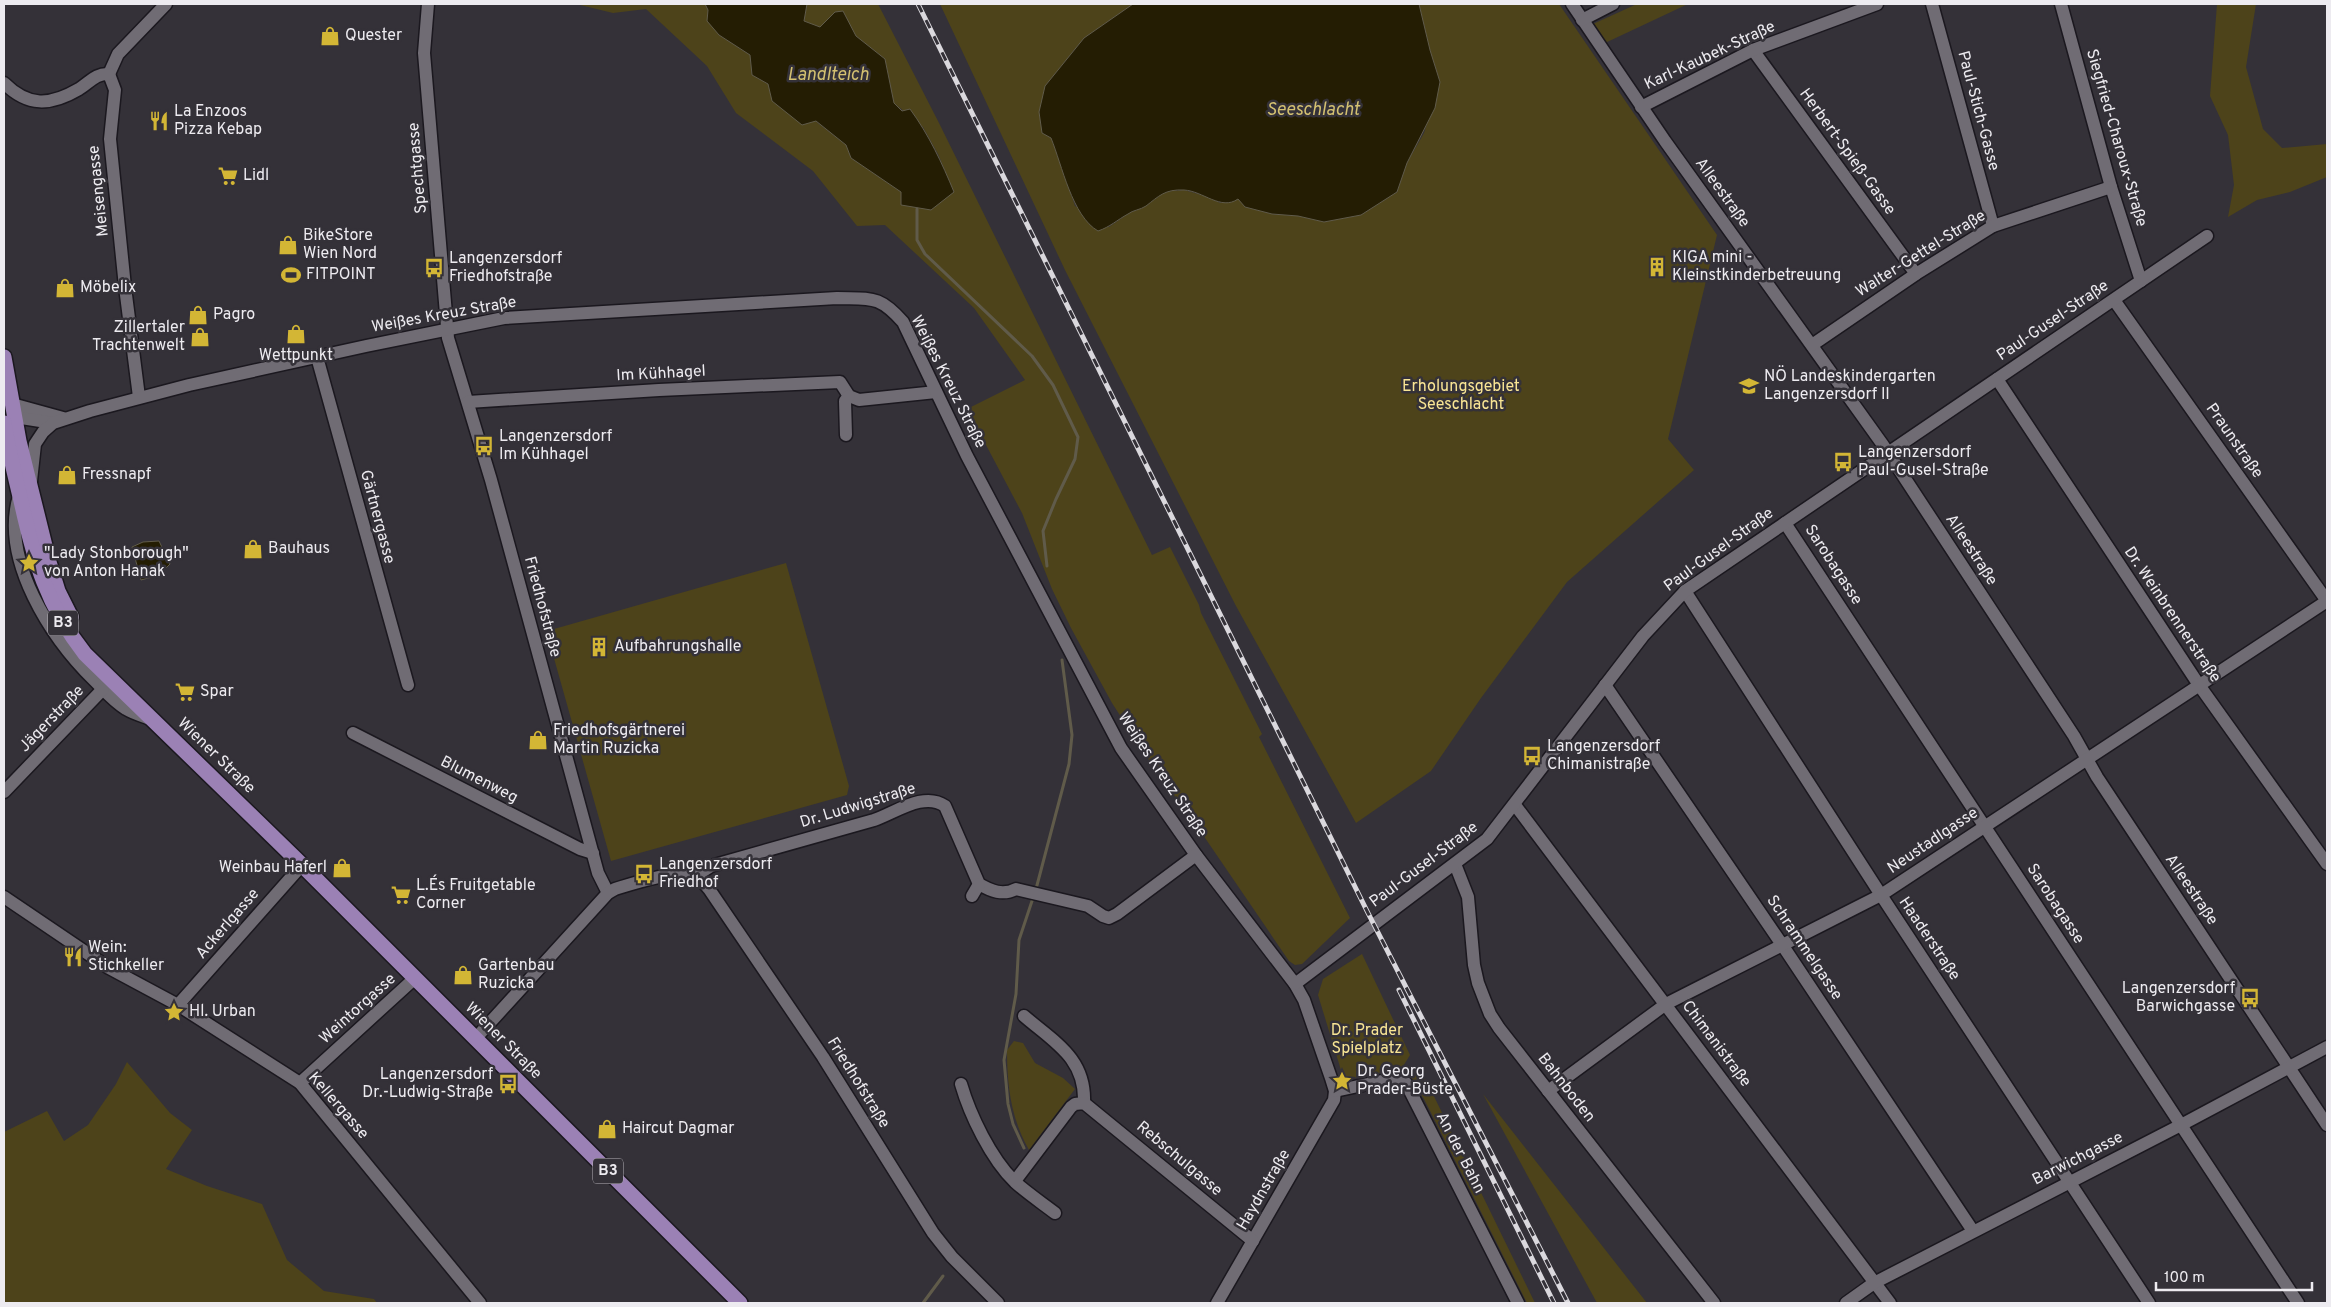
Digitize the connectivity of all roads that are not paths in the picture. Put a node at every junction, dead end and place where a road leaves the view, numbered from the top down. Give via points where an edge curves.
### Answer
1 (166, 4) edge
2 (428, 4) edge
3 (1572, 4) edge
4 (1613, 4) edge
5 (1877, 4) edge
6 (1932, 4) edge
7 (2061, 4) edge
8 (1582, 20) junction
9 (1753, 50) junction
10 (109, 74) junction
11 (4, 83) edge
12 (1641, 107) junction
13 (2111, 187) junction
14 (1993, 226) junction
15 (2207, 236) dead end
16 (1916, 274) junction
17 (2140, 281) junction
18 (2114, 300) junction
19 (447, 329) junction
20 (1812, 345) junction
21 (4, 357) edge
22 (316, 357) junction
23 (1997, 379) junction
24 (936, 392) junction
25 (849, 396) junction
26 (139, 397) junction
27 (468, 402) junction
28 (8, 412) edge
29 (58, 421) junction
30 (846, 435) dead end
31 (1888, 452) junction
32 (31, 483) junction
33 (20, 496) junction
34 (1785, 523) junction
35 (1685, 591) junction
36 (2327, 601) edge
37 (408, 685) dead end
38 (1605, 685) junction
39 (2199, 685) junction
40 (103, 689) junction
41 (155, 721) junction
42 (352, 733) dead end
43 (2087, 758) junction
44 (4, 792) edge
45 (1515, 805) junction
46 (1984, 826) junction
47 (593, 853) junction
48 (1196, 855) junction
49 (1455, 864) junction
50 (2327, 864) edge
51 (302, 865) junction
52 (694, 877) junction
53 (979, 884) junction
54 (608, 893) junction
55 (1881, 895) junction
56 (972, 896) dead end
57 (4, 897) edge
58 (1783, 946) junction
59 (415, 978) junction
60 (1294, 984) junction
61 (1666, 1004) junction
62 (178, 1005) junction
63 (1024, 1016) dead end
64 (476, 1038) junction
65 (2327, 1047) edge
66 (2290, 1068) junction
67 (300, 1083) junction
68 (961, 1084) dead end
69 (1548, 1091) junction
70 (1335, 1092) junction
71 (1084, 1103) junction
72 (2181, 1125) junction
73 (2327, 1125) edge
74 (1015, 1181) junction
75 (2070, 1181) junction
76 (1055, 1213) dead end
77 (1973, 1231) junction
78 (1253, 1241) junction
79 (1874, 1283) junction
80 (480, 1303) edge
81 (740, 1303) edge
82 (998, 1303) edge
83 (1217, 1303) edge
84 (1518, 1303) edge
85 (1714, 1303) edge
86 (1846, 1303) edge
87 (1890, 1303) edge
88 (2149, 1303) edge
89 (2298, 1303) edge

1 - 10 street via 118,54
2 - 19 street, Spechtgasse via 424,53
3 - 8 street, Alleestraße
4 - 8 street
5 - 9 street, Karl-Kaubek-Straße
6 - 14 street, Paul-Stich-Gasse
7 - 13 street, Siegfried-Charoux-Straße
8 - 12 street, Alleestraße
9 - 12 street, Karl-Kaubek-Straße
9 - 16 street, Herbert-Spieß-Gasse
10 - 11 street via 100,73 52,102 24,98
10 - 26 street, Meisengasse via 114,90 110,139
12 - 20 street, Alleestraße
13 - 14 street, Walter-Gettel-Straße
13 - 17 street, Siegfried-Charoux-Straße
14 - 16 street, Walter-Gettel-Straße
15 - 17 street, Paul-Gusel-Straße
16 - 20 street, Walter-Gettel-Straße
17 - 18 street, Paul-Gusel-Straße
18 - 23 street, Paul-Gusel-Straße
18 - 36 street, Praunstraße
19 - 22 street, Weißes Kreuz Straße
19 - 24 street, Weißes Kreuz Straße via 504,318 837,298 873,299 889,306 902,322
19 - 27 street, Friedhofstraße
20 - 31 street, Alleestraße
21 - 28 main road, Wiener Straße / B3
22 - 26 street, Weißes Kreuz Straße
22 - 37 street, Gärtnergasse
23 - 31 street, Paul-Gusel-Straße
23 - 39 street, Dr. Weinbrennerstraße
24 - 25 street via 859,400
24 - 48 street, Weißes Kreuz Straße via 1121,748
25 - 27 street, Im Kühhagel via 840,382
25 - 30 street via 845,401
26 - 29 street, Weißes Kreuz Straße
27 - 47 street, Friedhofstraße
28 - 29 street, Weißes Kreuz Straße
28 - 32 main road, Wiener Straße / B3
28 - 33 main road, Wiener Straße / B3
29 - 32 street via 34,444
31 - 34 street, Paul-Gusel-Straße
31 - 43 street, Alleestraße
32 - 41 main road, Wiener Straße / B3 via 49,562 65,607 87,641
33 - 40 street, Wiener Straße via 12,521 14,550 24,583 64,650
33 - 41 main road, Wiener Straße / B3 via 37,568 63,623 85,654
34 - 35 street, Paul-Gusel-Straße
34 - 46 street, Sarobagasse
35 - 38 street, Paul-Gusel-Straße via 1662,613
35 - 55 street, Haaderstraße
36 - 39 street, Neustadlgasse
38 - 45 street, Paul-Gusel-Straße
38 - 58 street, Schrammelgasse
39 - 43 street, Neustadlgasse
39 - 50 street, Dr. Weinbrennerstraße
40 - 41 street, Wiener Straße via 124,708
40 - 44 street, Jägerstraße
41 - 51 main road, Wiener Straße / B3
42 - 47 street, Blumenweg
43 - 46 street, Neustadlgasse
43 - 66 street, Alleestraße
45 - 49 street, Paul-Gusel-Straße via 1487,839
45 - 61 street, Chimanistraße
46 - 55 street, Neustadlgasse
46 - 72 street, Sarobagasse
47 - 54 street, Friedhofstraße
48 - 53 street via 1110,918 1088,906 1016,889 998,892
48 - 60 street, Weißes Kreuz Straße
49 - 60 street, Paul-Gusel-Straße
49 - 69 street, Bahnboden via 1468,897 1474,965 1483,999 1499,1028
51 - 59 main road, Wiener Straße / B3
51 - 62 street, Ackerlgasse
52 - 53 street, Dr. Ludwigstraße via 711,866 874,820 892,811 932,800 945,806
52 - 54 street via 681,874 663,877
52 - 82 street, Friedhofstraße via 709,889 798,1019 933,1233
53 - 56 street
54 - 64 street
55 - 58 street, Neustadlgasse
55 - 75 street, Haaderstraße
57 - 62 street, Kellergasse via 109,968
58 - 61 street, Neustadlgasse
58 - 77 street, Schrammelgasse
59 - 64 main road, Wiener Straße / B3
59 - 67 street, Weintorgasse
60 - 70 street, Weißes Kreuz Straße via 1304,1000
61 - 69 street, Neustadlgasse
61 - 79 street, Chimanistraße
62 - 67 street, Kellergasse
63 - 71 street via 1078,1067 1084,1082
64 - 81 main road, Wiener Straße / B3
65 - 66 street, Barwichgasse
66 - 72 street, Barwichgasse
66 - 73 street, Alleestraße
67 - 80 street, Kellergasse
68 - 74 street via 968,1108 1001,1165
69 - 85 street, Bahnboden
70 - 78 street, Haydnstraße via 1334,1100
70 - 84 street, An der Bahn via 1391,1079 1406,1083
71 - 74 street via 1071,1108
71 - 78 street, Rebschulgasse
72 - 75 street, Barwichgasse
72 - 89 street, Sarobagasse
74 - 76 street
75 - 77 street, Barwichgasse
75 - 88 street, Haaderstraße
77 - 79 street, Barwichgasse
78 - 83 street, Haydnstraße
79 - 86 street, Barwichgasse
79 - 87 street, Chimanistraße

